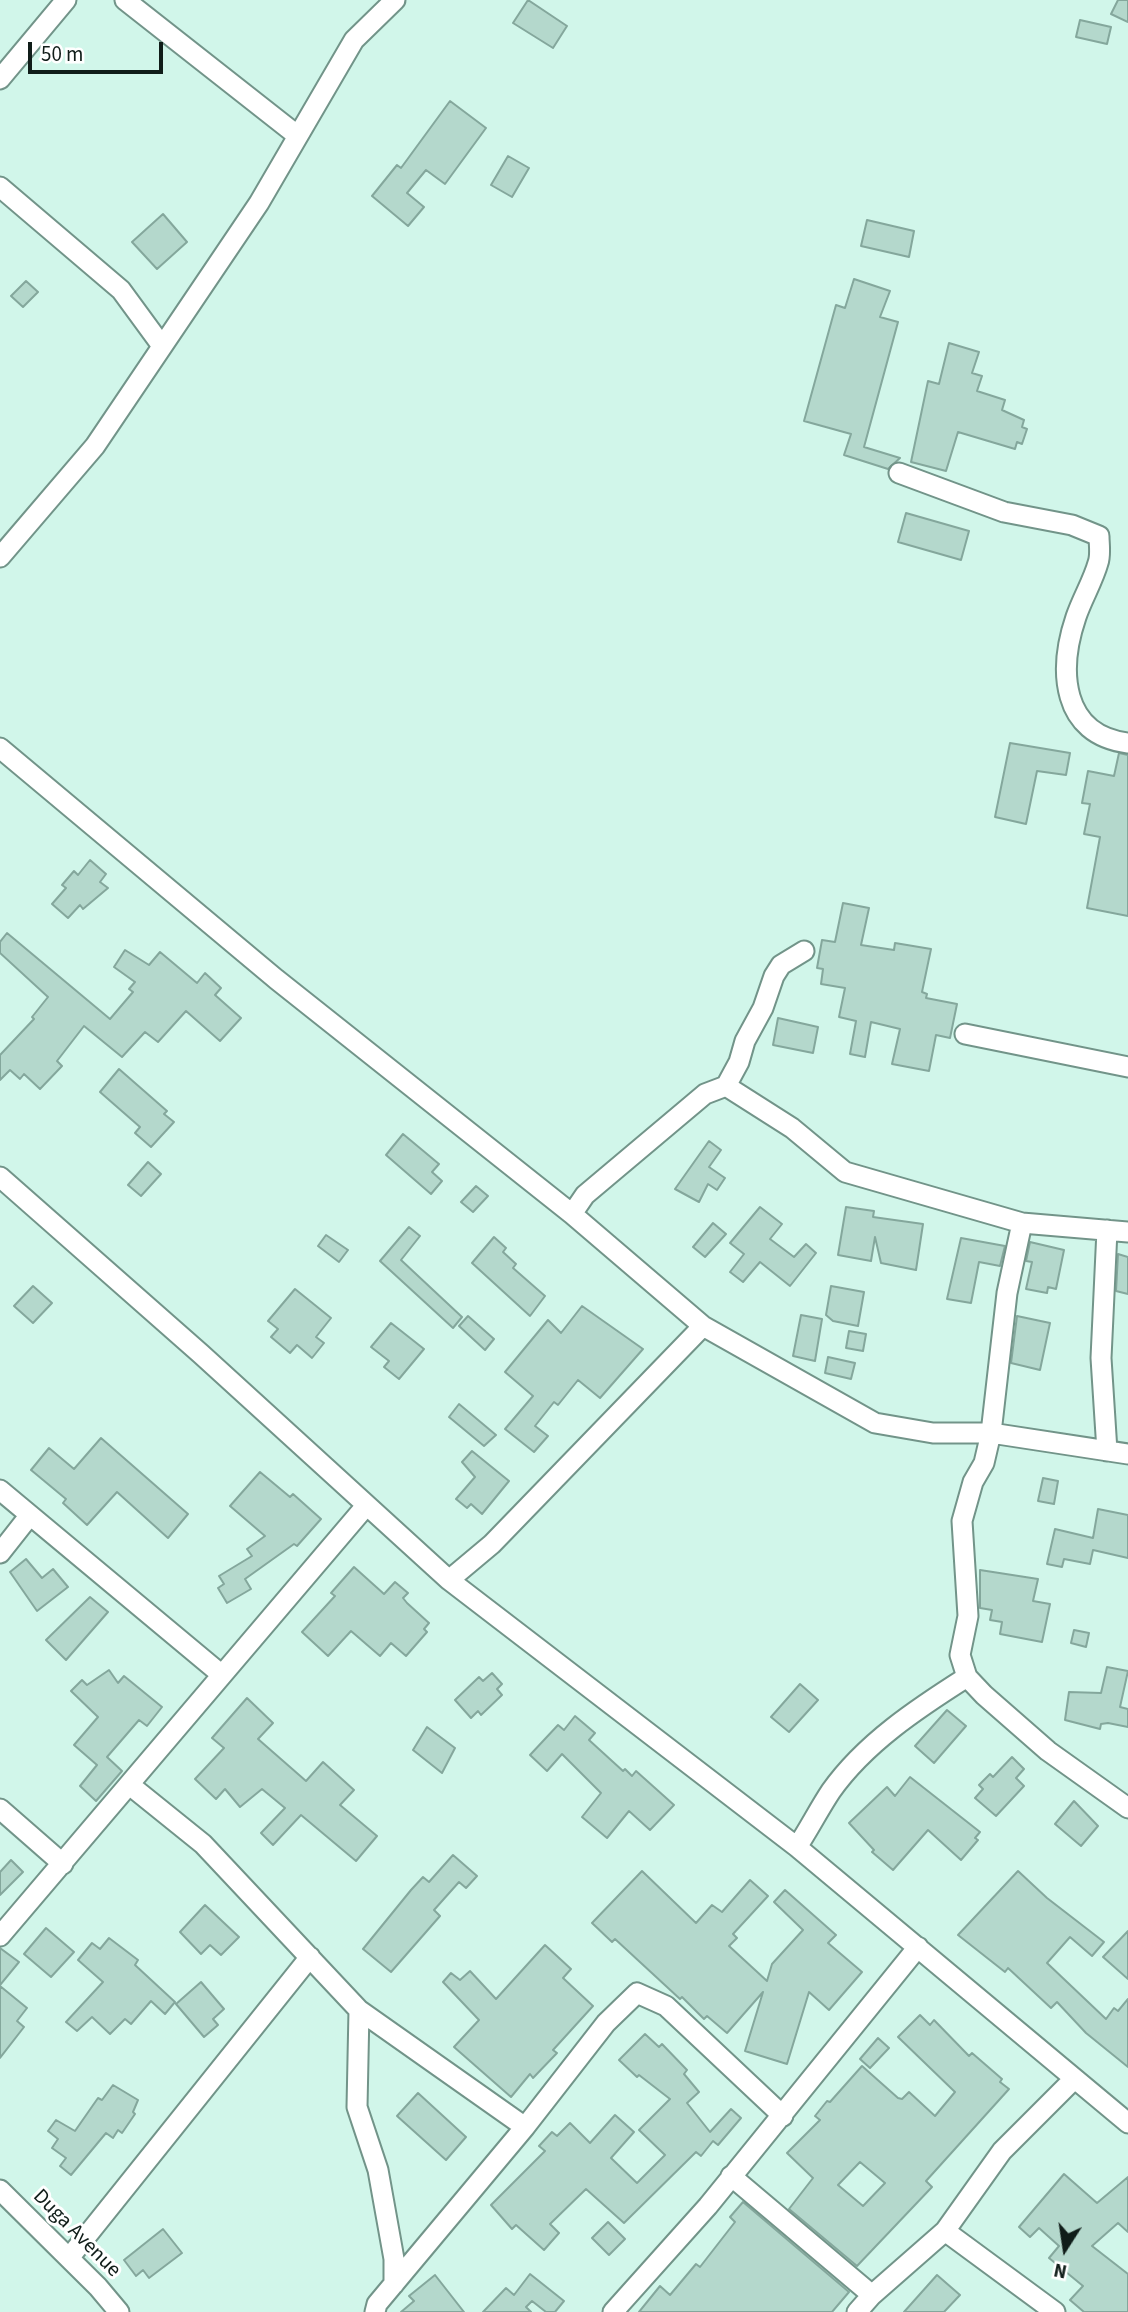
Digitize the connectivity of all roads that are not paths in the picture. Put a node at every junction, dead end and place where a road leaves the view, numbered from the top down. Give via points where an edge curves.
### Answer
1 (66, 0) edge
2 (125, 0) edge
3 (395, 0) edge
4 (0, 79) edge
5 (298, 136) junction
6 (0, 187) edge
7 (162, 346) junction
8 (899, 473) dead end
9 (0, 557) edge
10 (1128, 743) edge
11 (0, 748) edge
12 (804, 951) dead end
13 (965, 1034) dead end
14 (1128, 1067) edge
15 (726, 1087) junction
16 (0, 1177) edge
17 (572, 1214) junction
18 (1022, 1223) junction
19 (1107, 1230) junction
20 (1128, 1232) edge
21 (703, 1326) junction
22 (991, 1433) junction
23 (1107, 1451) junction
24 (1128, 1454) edge
25 (0, 1490) edge
26 (365, 1507) junction
27 (30, 1515) junction
28 (0, 1553) edge
29 (449, 1580) junction
30 (222, 1675) junction
31 (967, 1677) junction
32 (131, 1786) junction
33 (1128, 1808) edge
34 (0, 1809) edge
35 (797, 1847) junction
36 (63, 1864) junction
37 (0, 1936) edge
38 (918, 1947) junction
39 (310, 1957) junction
40 (359, 2010) junction
41 (1073, 2080) junction
42 (783, 2116) junction
43 (1128, 2123) edge
44 (525, 2127) junction
45 (731, 2176) junction
46 (0, 2190) edge
47 (945, 2231) junction
48 (69, 2258) junction
49 (394, 2284) junction
50 (872, 2295) junction
51 (119, 2312) edge
52 (375, 2312) edge
53 (613, 2312) edge
54 (857, 2312) edge
55 (1055, 2312) edge

1 - 4 street
2 - 5 street
3 - 5 street via 354,40
5 - 7 street via 259,203
6 - 7 street via 121,290
7 - 9 street via 95,446
8 - 10 street via 1004,512 1072,525 1099,536 1099,561 1075,619 1065,670 1080,720 1099,736
11 - 17 street via 276,979
12 - 15 street via 774,976
13 - 14 street
15 - 17 street via 696,1101 585,1195
15 - 18 street via 792,1128 845,1172
16 - 26 street via 201,1354
17 - 21 street
18 - 19 street
18 - 22 street via 1005,1304
19 - 20 street
19 - 23 street via 1101,1302
21 - 22 street via 875,1423 933,1433
21 - 29 street via 492,1544
22 - 23 street
22 - 31 street via 962,1521 968,1616 960,1655
23 - 24 street
25 - 27 street
26 - 29 street
26 - 30 street
27 - 28 street
27 - 30 street
29 - 35 street
30 - 32 street
31 - 33 street via 1048,1751
31 - 35 street via 877,1742 832,1790
32 - 36 street
32 - 39 street via 203,1844
34 - 36 street
35 - 38 street
36 - 37 street
38 - 41 street
38 - 42 street
39 - 40 street
39 - 48 street
40 - 44 street
40 - 49 street via 357,2107 378,2170
41 - 43 street
41 - 47 street via 1002,2151
42 - 44 street via 666,2006 637,1993 606,2023
42 - 45 street
44 - 49 street
45 - 50 street
45 - 53 street
46 - 48 street, Duga Avenue
47 - 50 street
47 - 55 street
48 - 51 street, Duga Avenue
49 - 52 street
50 - 54 street

